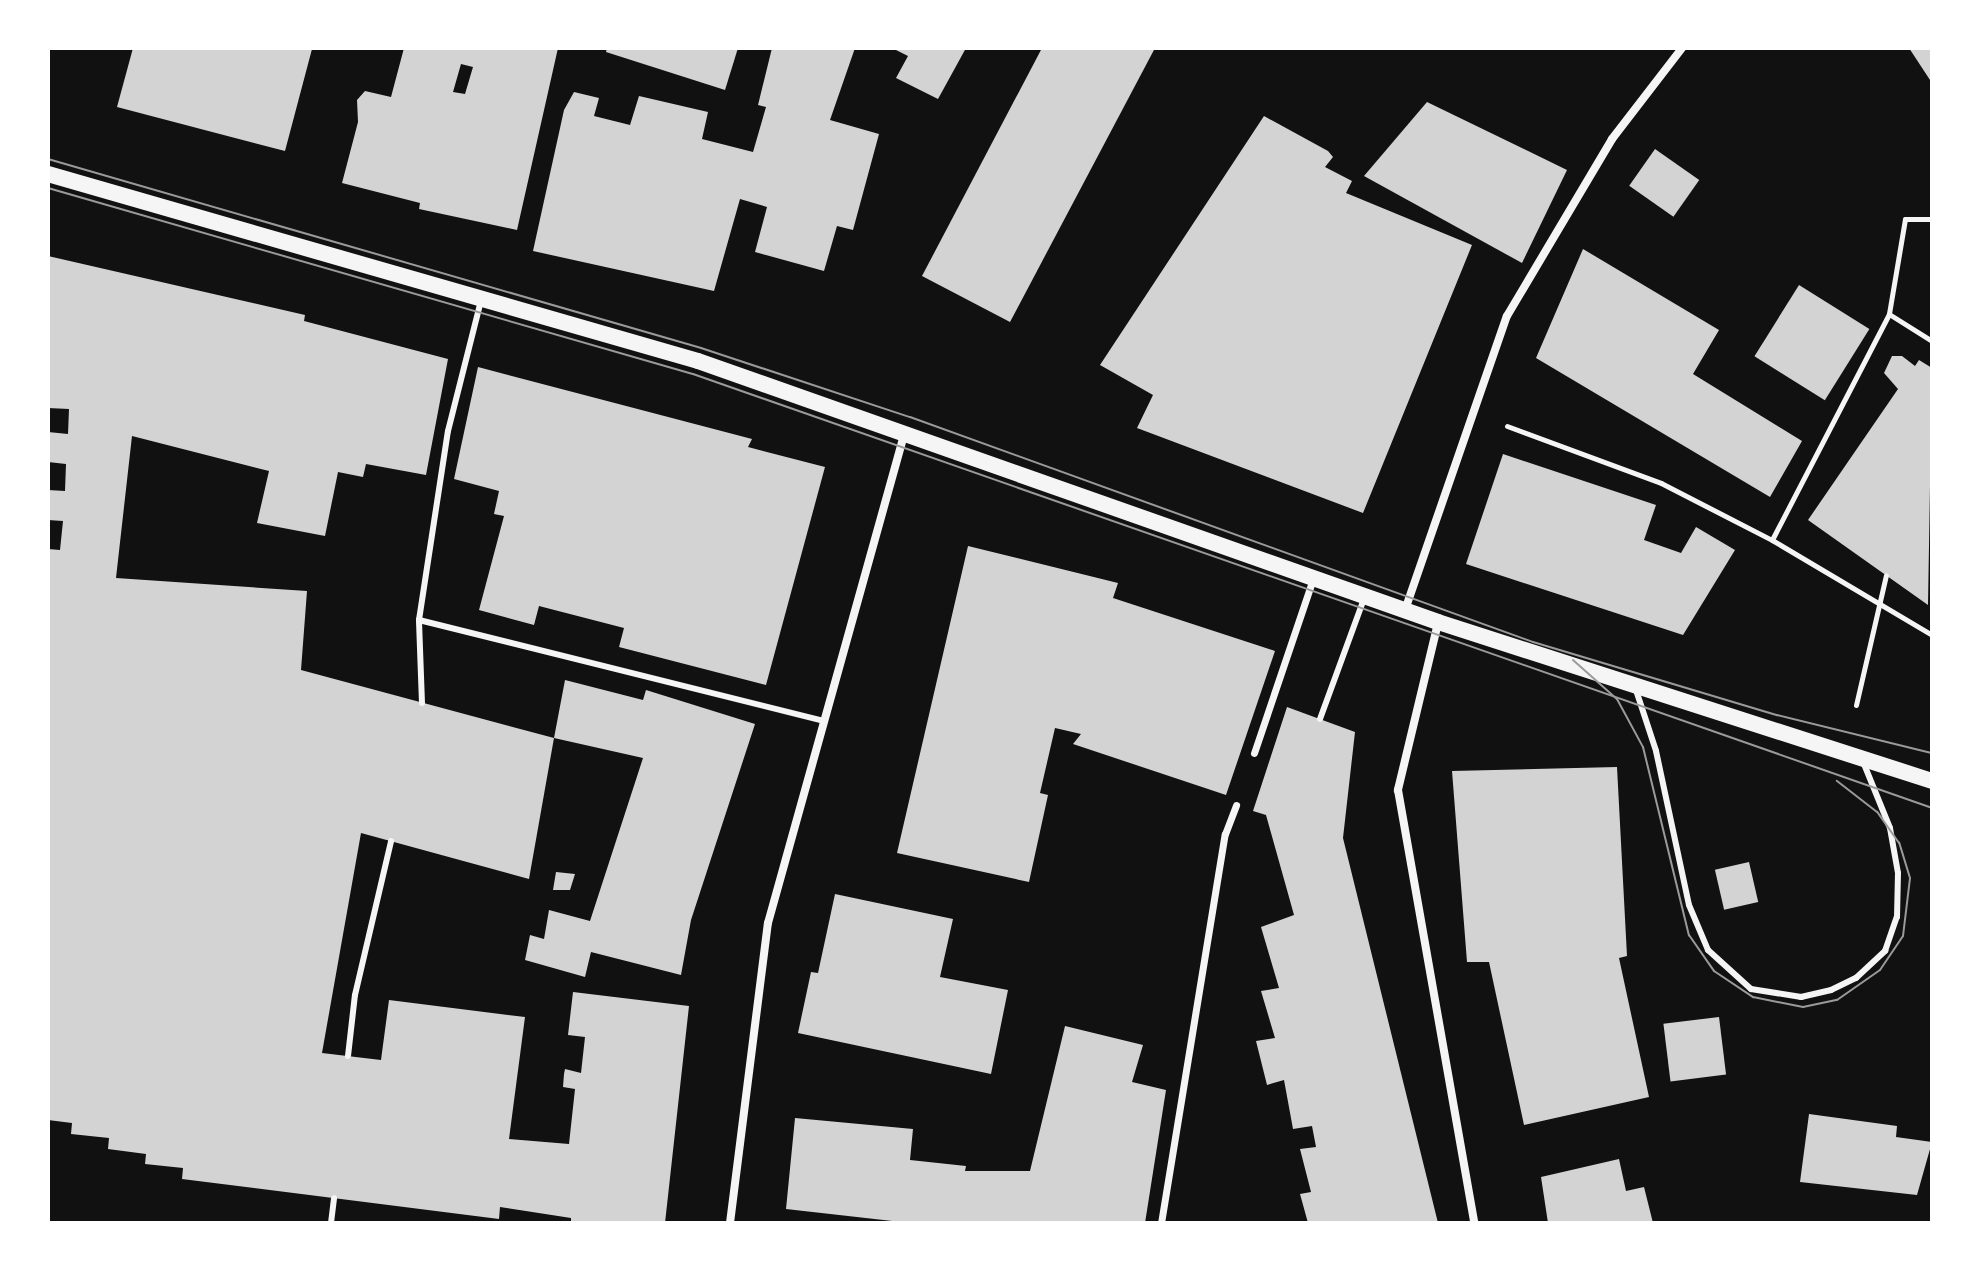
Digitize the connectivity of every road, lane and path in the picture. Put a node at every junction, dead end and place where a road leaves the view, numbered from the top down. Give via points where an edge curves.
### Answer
1 (1682, 48) edge
2 (48, 174) edge
3 (1932, 219) edge
4 (482, 297) junction
5 (1889, 314) junction
6 (1932, 341) edge
7 (1472, 414) junction
8 (906, 430) junction
9 (1772, 540) junction
10 (1886, 575) dead end
11 (1314, 577) junction
12 (1366, 596) junction
13 (1880, 605) junction
14 (1405, 610) junction
15 (419, 620) junction
16 (1438, 622) junction
17 (1932, 635) edge
18 (1635, 687) junction
19 (422, 703) dead end
20 (1856, 705) dead end
21 (1320, 719) dead end
22 (825, 721) junction
23 (1254, 753) dead end
24 (1862, 760) junction
25 (1932, 781) edge
26 (1236, 805) dead end
27 (391, 841) dead end
28 (348, 1056) dead end
29 (334, 1198) dead end
30 (331, 1223) edge
31 (730, 1223) edge
32 (1161, 1223) edge
33 (1474, 1223) edge

1 - 7 street via 1612,139 1507,316
2 - 4 main road
3 - 5 path via 1905,219
4 - 8 main road
4 - 15 lane via 448,431
5 - 6 path
5 - 9 path
7 - 9 path via 1661,483
7 - 14 street
8 - 11 main road
8 - 22 street
9 - 13 path
10 - 13 path
11 - 12 main road
11 - 23 street
12 - 14 main road
12 - 21 lane
13 - 17 path
13 - 20 path
14 - 16 main road
15 - 19 lane
15 - 22 lane
16 - 18 main road
16 - 33 street via 1398,790
18 - 24 main road
18 - 24 lane via 1656,751 1689,905 1708,950 1751,989 1801,997 1831,990 1856,978 1885,951 1897,917 1898,873 1890,828
22 - 31 street via 768,923
24 - 25 main road
26 - 32 street via 1225,834
27 - 28 lane via 355,995
29 - 30 lane

